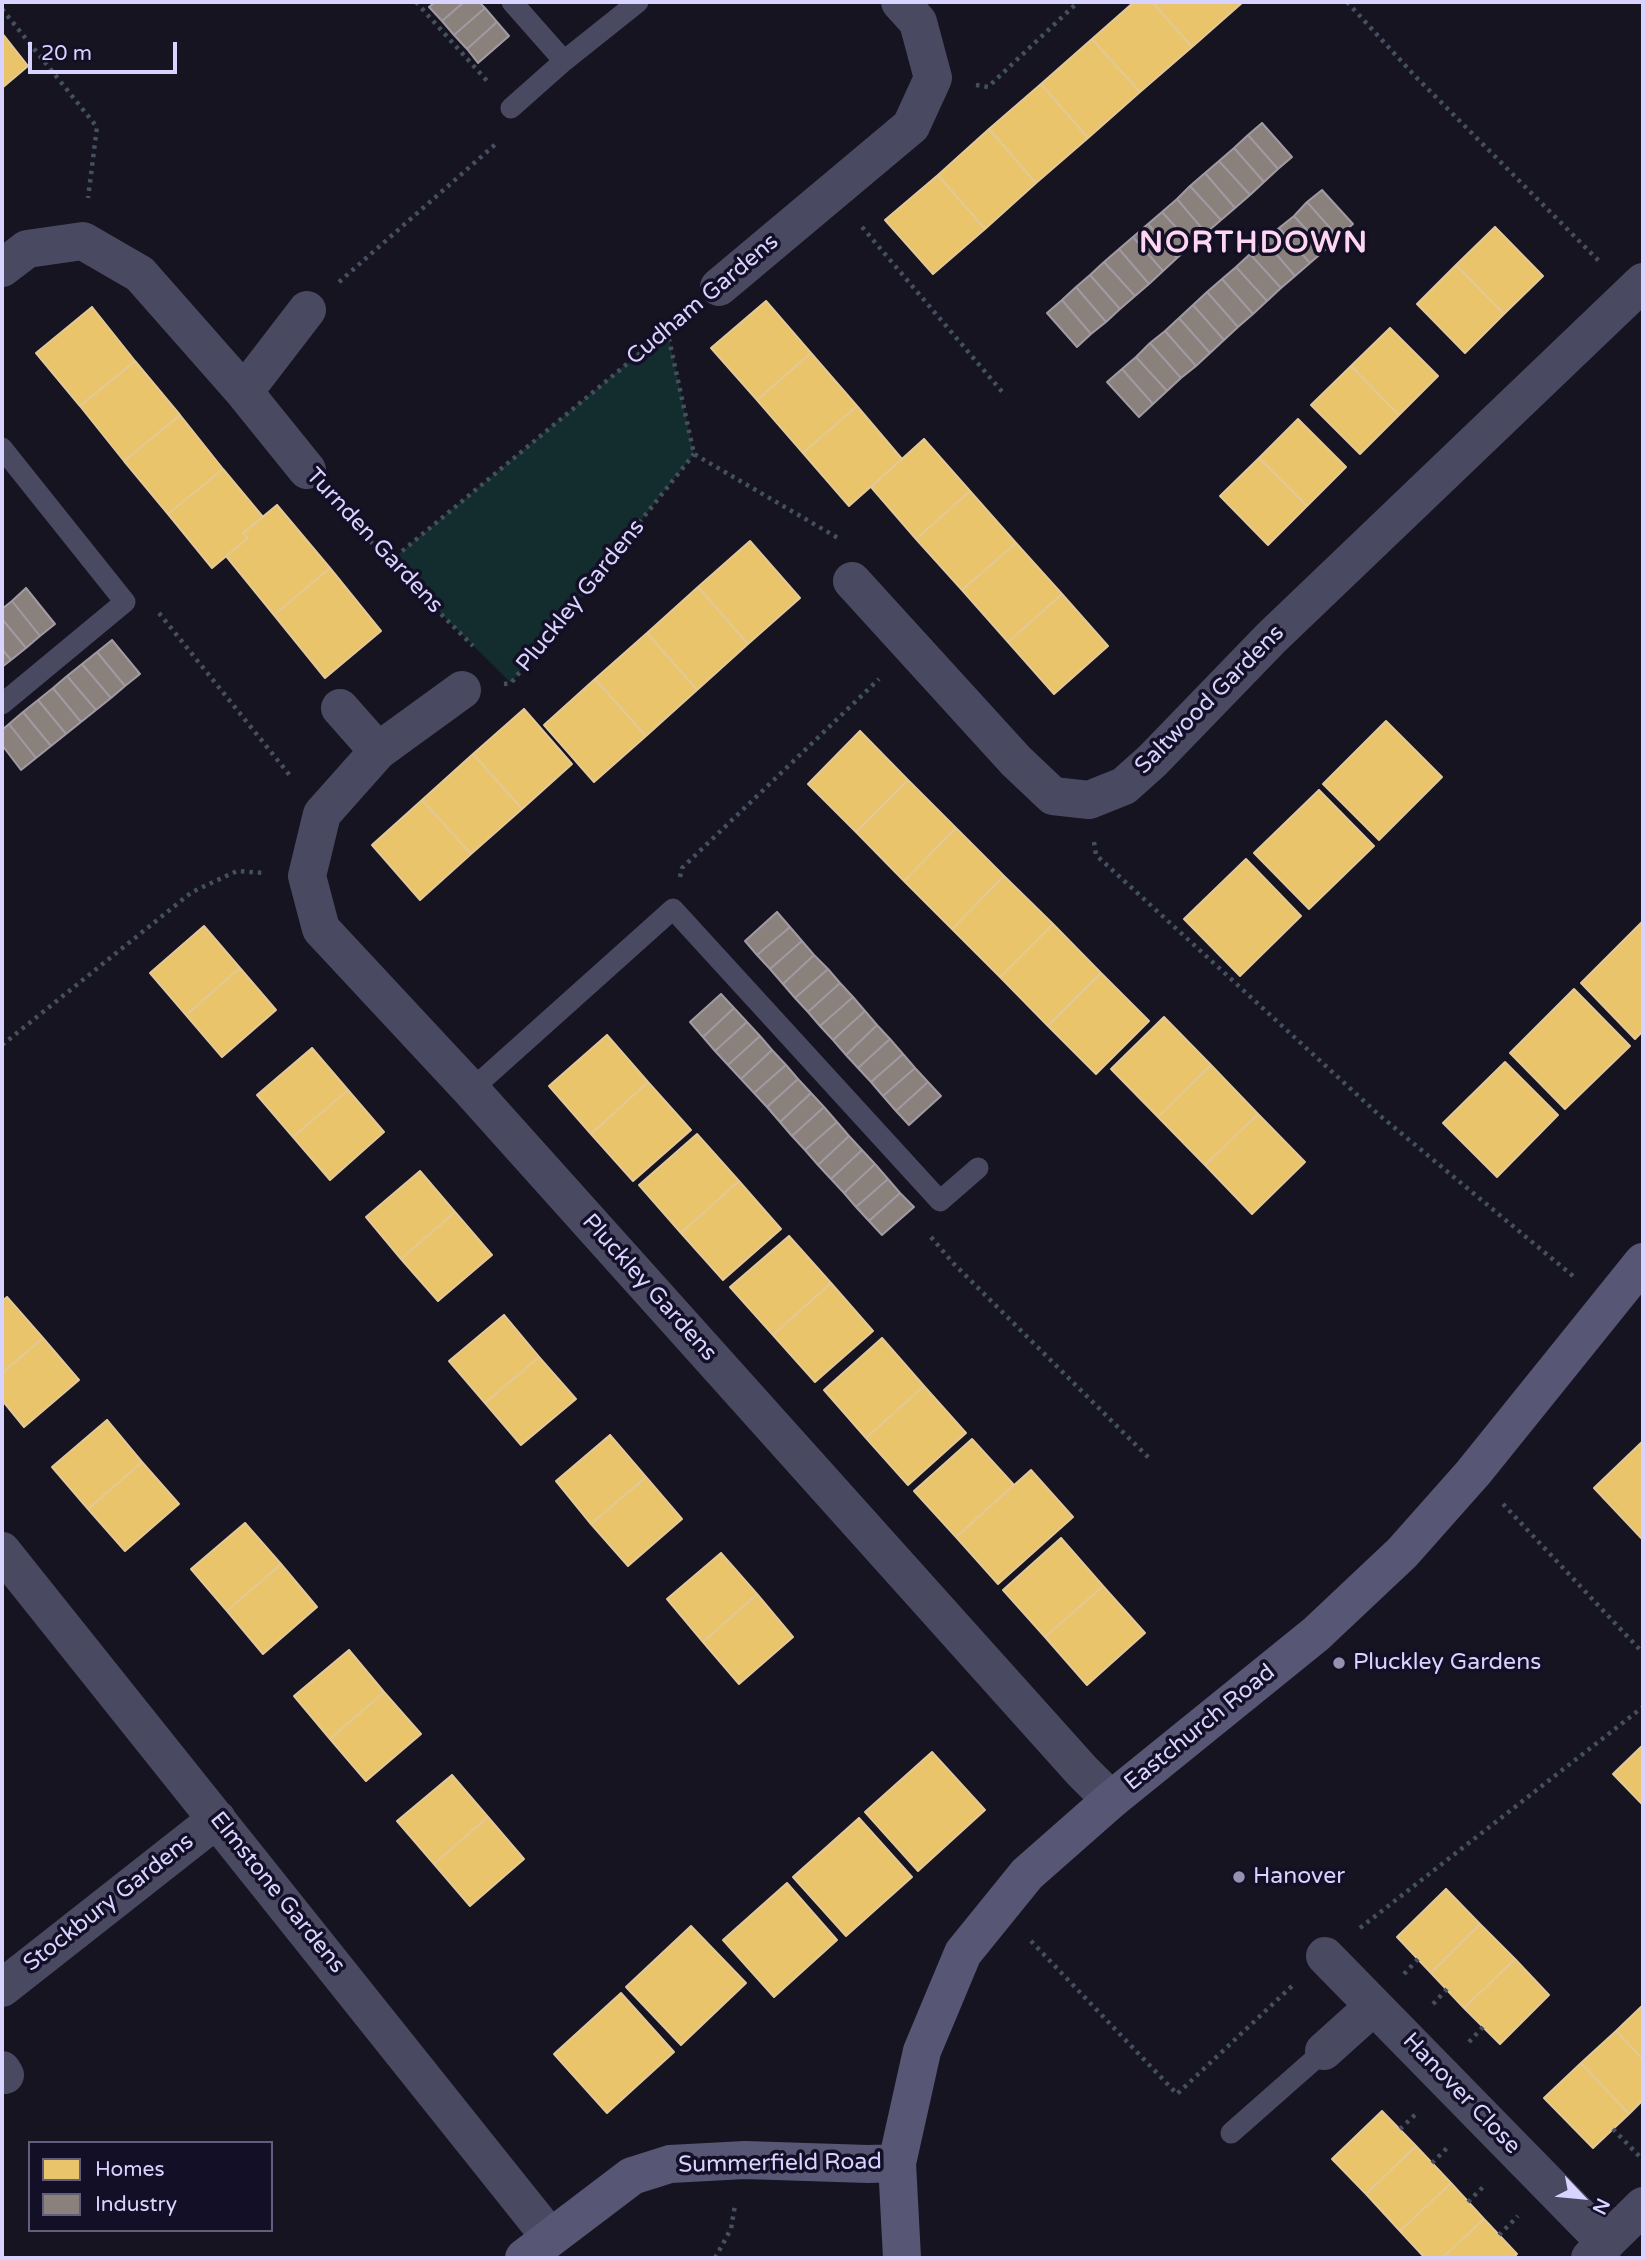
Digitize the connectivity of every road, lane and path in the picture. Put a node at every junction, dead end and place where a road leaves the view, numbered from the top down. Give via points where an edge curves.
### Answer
1 (416, 2) edge
2 (512, 2) edge
3 (638, 2) edge
4 (901, 2) edge
5 (1078, 2) edge
6 (1347, 2) edge
7 (2, 9) edge
8 (564, 61) junction
9 (933, 78) junction
10 (511, 108) junction
11 (832, 191) junction
12 (83, 241) junction
13 (2, 268) edge
14 (719, 287) joint
15 (1637, 288) edge
16 (307, 310) joint
17 (667, 330) junction
18 (244, 392) junction
19 (1004, 394) dead end
20 (2, 448) edge
21 (694, 454) junction
22 (307, 470) joint
23 (389, 562) junction
24 (852, 581) joint
25 (125, 602) junction
26 (474, 646) dead end
27 (912, 647) junction
28 (502, 674) dead end
29 (511, 683) junction
30 (462, 690) joint
31 (2, 704) edge
32 (340, 708) dead end
33 (378, 751) junction
34 (1088, 800) junction
35 (322, 814) junction
36 (307, 876) junction
37 (673, 909) junction
38 (2, 1045) edge
39 (471, 1090) junction
40 (978, 1168) dead end
41 (940, 1201) junction
42 (1643, 1262) edge
43 (1609, 1306) junction
44 (1149, 1458) dead end
45 (1473, 1473) junction
46 (2, 1551) edge
47 (1643, 1653) edge
48 (1111, 1800) junction
49 (217, 1819) junction
50 (1325, 1955) dead end
51 (2, 1988) edge
52 (1374, 2006) junction
53 (1324, 2051) joint
54 (1613, 2129) dead end
55 (1231, 2133) dead end
56 (745, 2160) junction
57 (1643, 2160) edge
58 (897, 2163) junction
59 (1643, 2206) edge
60 (537, 2247) edge
61 (1598, 2250) edge
62 (715, 2258) edge
63 (902, 2258) edge

1 - 10 path
2 - 8 lane
3 - 8 lane
4 - 9 street via 918,22
5 - 9 path via 988,87
6 - 15 path via 1415,76
7 - 12 path via 97,127
8 - 10 lane
9 - 11 street, Cudham Gardens via 911,125
10 - 16 path via 521,121
11 - 14 street, Cudham Gardens
11 - 19 path
12 - 13 street via 27,248
12 - 18 street, Turnden Gardens via 140,274
14 - 17 path, Cudham Gardens
15 - 34 street, Saltwood Gardens via 1271,638 1152,761 1124,786
16 - 18 street
17 - 21 path
17 - 23 path, Cudham Gardens
18 - 22 street, Turnden Gardens
20 - 25 lane
21 - 24 path via 873,558
21 - 29 path, Pluckley Gardens
22 - 23 path, Turnden Gardens
23 - 26 path, Turnden Gardens
24 - 27 street, Saltwood Gardens
25 - 31 lane
25 - 35 path via 150,601
27 - 34 street, Saltwood Gardens via 1053,796
27 - 37 path via 682,868
28 - 29 path
29 - 30 path, Pluckley Gardens
30 - 33 street, Pluckley Gardens
32 - 33 street
33 - 35 street, Pluckley Gardens
34 - 43 path via 1096,855 1378,1114
35 - 36 street, Pluckley Gardens
36 - 38 path via 237,871 192,891
36 - 39 street, Pluckley Gardens via 321,929
37 - 39 lane
37 - 41 lane
39 - 48 street, Pluckley Gardens
40 - 41 lane
41 - 44 path via 927,1232 953,1264
42 - 43 street, Eastchurch Road
43 - 45 street, Eastchurch Road
45 - 47 path
45 - 48 street, Eastchurch Road via 1402,1553 1317,1634
46 - 49 street, Elmstone Gardens
48 - 58 street, Eastchurch Road via 1027,1874 963,1953 922,2052
49 - 51 street, Stockbury Gardens
49 - 60 street, Elmstone Gardens
50 - 52 street, Hanover Close
52 - 53 street
52 - 61 street, Hanover Close
53 - 55 lane
54 - 57 path
56 - 58 street, Summerfield Road
56 - 60 street, Summerfield Road via 670,2164 632,2176
56 - 62 path via 731,2228
58 - 63 street, Eastchurch Road
59 - 61 street

